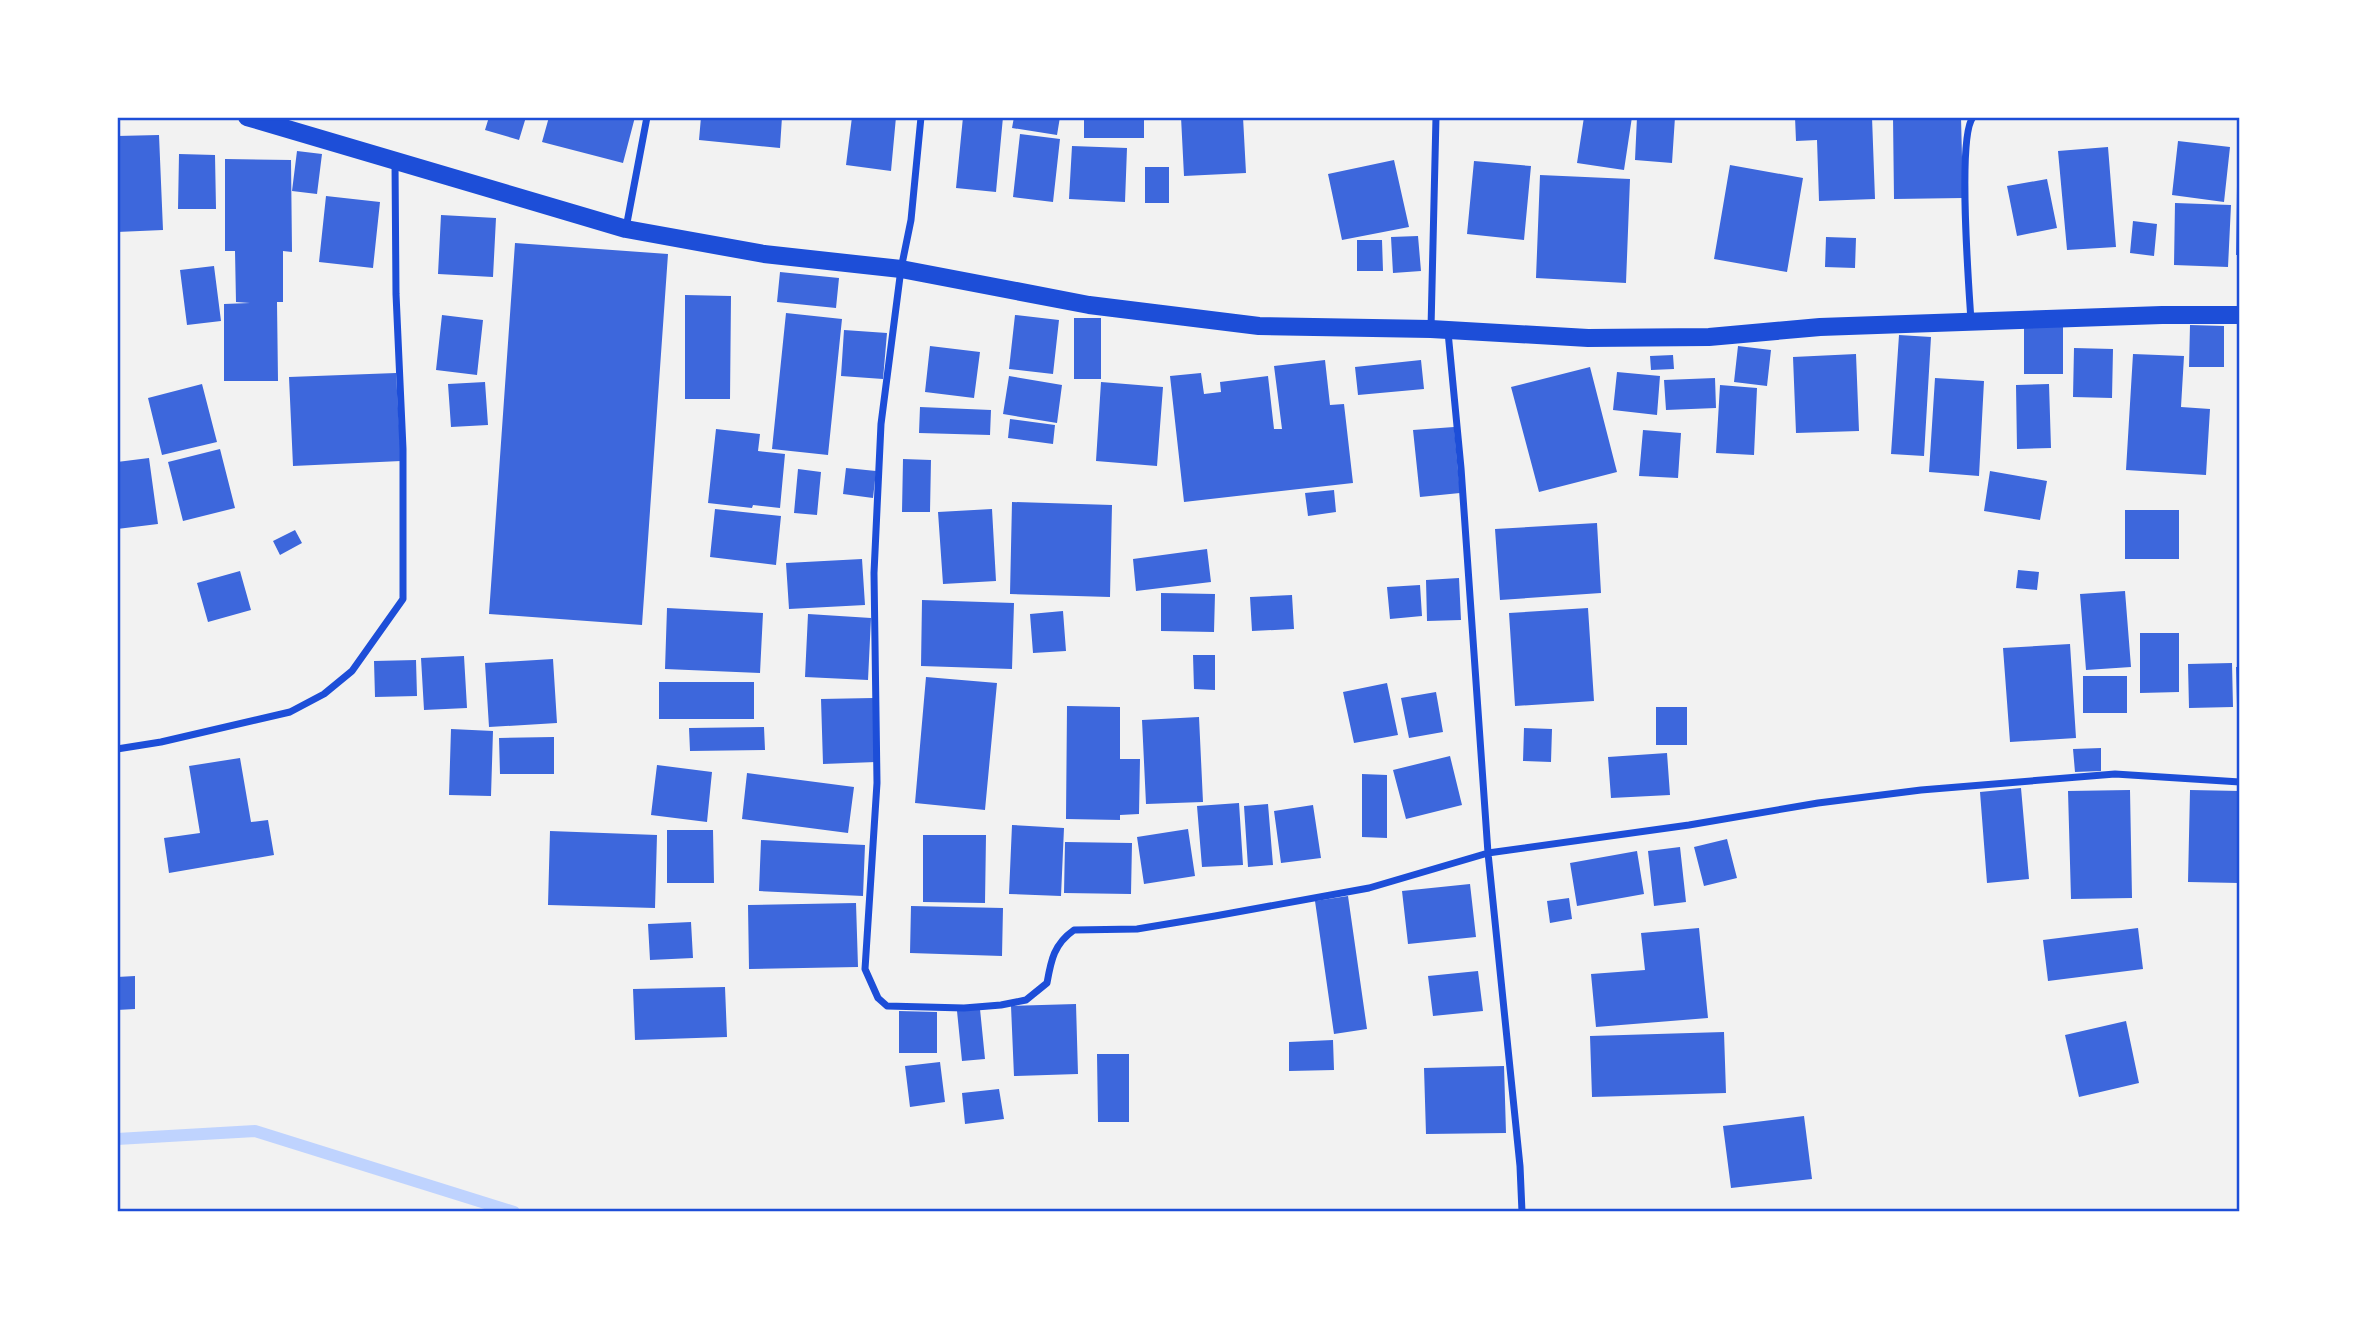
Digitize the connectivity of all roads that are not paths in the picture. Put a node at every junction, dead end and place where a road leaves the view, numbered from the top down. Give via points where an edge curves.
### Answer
1 (247, 117) edge
2 (647, 117) edge
3 (921, 117) edge
4 (1436, 117) edge
5 (1972, 117) edge
6 (395, 162) junction
7 (626, 229) junction
8 (901, 269) junction
9 (2240, 315) edge
10 (1971, 322) junction
11 (1439, 330) junction
12 (117, 749) edge
13 (2240, 782) edge
14 (1489, 853) junction
15 (1522, 1212) edge

1 - 6 main road
2 - 7 street
3 - 8 street via 911,220
4 - 11 street
5 - 10 street via 1966,148
6 - 7 main road
6 - 12 street via 403,599 352,671 324,694 290,712
7 - 8 main road via 764,254
8 - 11 main road via 1089,305 1259,326
8 - 14 street via 881,424 874,573 877,783 864,969 878,998 887,1006 964,1008 1026,1000 1047,983 1057,945 1074,930 1137,929 1369,888
9 - 10 main road
10 - 11 main road via 1820,327 1709,337 1588,338
11 - 14 street via 1461,468
13 - 14 street via 2115,774 1921,790
14 - 15 street

